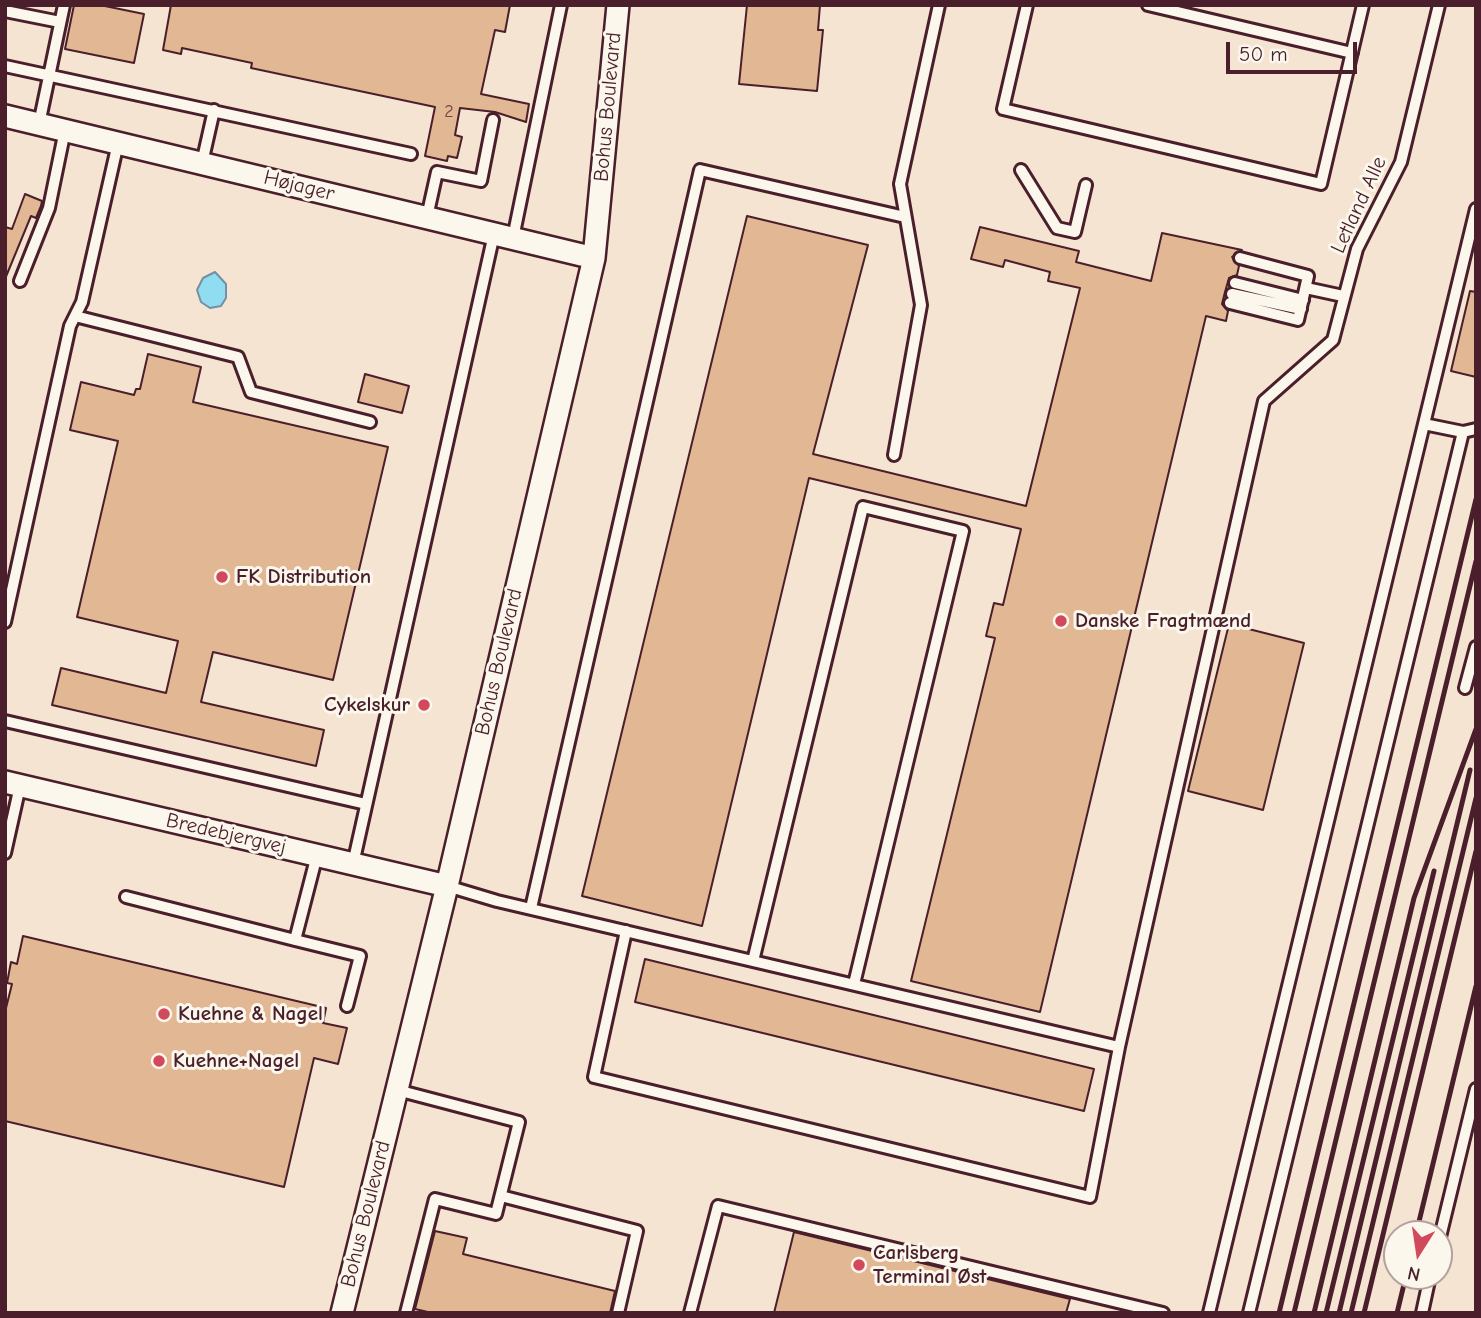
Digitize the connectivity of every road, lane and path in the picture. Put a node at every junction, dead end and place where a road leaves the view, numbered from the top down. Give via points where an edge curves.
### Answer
1 (64, 5) edge
2 (561, 5) edge
3 (618, 5) edge
4 (939, 5) edge
5 (1027, 5) edge
6 (1148, 5) edge
7 (1363, 5) edge
8 (1440, 5) edge
9 (5, 11) edge
10 (60, 22) junction
11 (1352, 53) junction
12 (5, 66) edge
13 (49, 75) junction
14 (214, 110) junction
15 (5, 116) edge
16 (493, 120) dead end
17 (39, 124) junction
18 (65, 130) junction
19 (118, 143) junction
20 (411, 154) dead end
21 (202, 163) junction
22 (1021, 170) dead end
23 (1086, 186) dead end
24 (1476, 209) edge
25 (426, 217) junction
26 (905, 217) junction
27 (504, 236) junction
28 (594, 258) junction
29 (1240, 258) dead end
30 (20, 281) dead end
31 (1306, 288) junction
32 (1343, 296) junction
33 (1302, 304) junction
34 (75, 316) junction
35 (370, 422) dead end
36 (1424, 424) junction
37 (1476, 429) edge
38 (1462, 432) junction
39 (894, 456) dead end
40 (5, 622) edge
41 (1476, 647) edge
42 (1465, 688) dead end
43 (5, 721) edge
44 (13, 784) edge
45 (366, 804) junction
46 (5, 853) edge
47 (317, 855) junction
48 (353, 864) junction
49 (447, 886) junction
50 (126, 897) dead end
51 (531, 908) junction
52 (626, 930) junction
53 (295, 940) junction
54 (753, 961) junction
55 (854, 984) junction
56 (347, 1006) dead end
57 (1119, 1047) junction
58 (1476, 1088) edge
59 (397, 1090) junction
60 (500, 1196) junction
61 (1444, 1220) edge
62 (1427, 1290) edge
63 (1126, 1308) edge
64 (342, 1313) edge
65 (406, 1313) edge
66 (618, 1313) edge
67 (690, 1313) edge
68 (1163, 1313) edge
69 (1209, 1313) edge
70 (1249, 1313) edge
71 (1422, 1313) edge

1 - 10 lane
2 - 27 lane
3 - 28 street, Bohus Boulevard
4 - 26 lane via 900,184
5 - 11 lane via 1003,109 1321,184
6 - 11 lane
7 - 11 lane
8 - 32 lane, Letland Alle via 1401,162 1357,249
9 - 10 lane
10 - 13 lane
12 - 13 lane
13 - 14 lane
13 - 17 lane
14 - 20 lane
14 - 21 lane
15 - 17 street, Højager
16 - 25 lane via 481,181 437,172
17 - 18 street, Højager
18 - 19 street, Højager
18 - 30 lane via 49,208
19 - 21 street, Højager
19 - 34 lane
21 - 25 street, Højager
22 - 23 lane via 1057,228 1075,232
24 - 36 lane
25 - 27 street, Højager
26 - 39 lane via 921,305
26 - 51 lane via 700,170
27 - 28 street, Højager
27 - 45 lane
28 - 49 street, Bohus Boulevard
29 - 31 lane via 1308,276
31 - 32 lane
31 - 33 lane
32 - 57 lane, Letland Alle via 1333,340 1264,401
33 - 33 lane via 1232,293 1298,320
34 - 35 lane via 238,357 251,392
34 - 40 lane
36 - 38 lane
36 - 69 lane
37 - 38 lane
38 - 70 lane
41 - 42 lane
43 - 45 lane
44 - 46 lane
44 - 47 street, Bredebjergvej
45 - 48 lane
47 - 48 street, Bredebjergvej
47 - 53 lane
48 - 49 street, Bredebjergvej
49 - 51 lane
49 - 59 street, Bohus Boulevard
50 - 53 lane
51 - 52 lane
52 - 54 lane
52 - 57 lane via 594,1077 1090,1197
53 - 56 lane via 360,956
54 - 55 lane
54 - 55 lane via 863,507 963,531
55 - 57 lane
58 - 61 lane
59 - 60 lane via 519,1122
59 - 64 street, Bohus Boulevard
60 - 65 lane via 496,1214 435,1199
60 - 66 lane via 637,1231
62 - 71 lane
63 - 67 lane via 718,1206
63 - 68 lane

